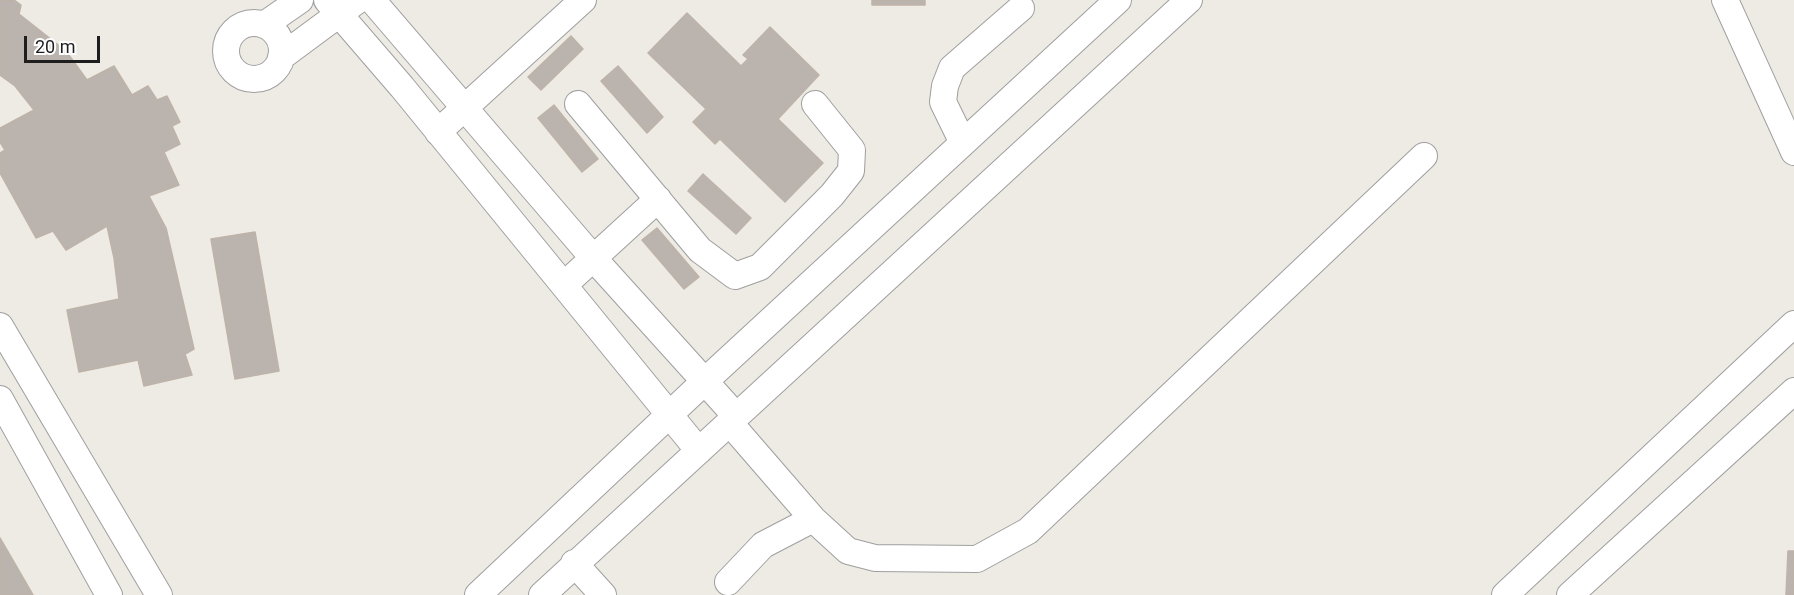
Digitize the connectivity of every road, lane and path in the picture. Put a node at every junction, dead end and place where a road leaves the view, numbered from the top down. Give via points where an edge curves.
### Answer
1 (300, 0) edge
2 (372, 0) edge
3 (583, 0) edge
4 (1118, 0) edge
5 (1189, 0) edge
6 (1725, 0) edge
7 (341, 4) edge
8 (1021, 8) dead end
9 (264, 25) junction
10 (281, 57) junction
11 (578, 104) dead end
12 (815, 104) dead end
13 (465, 107) junction
14 (438, 132) junction
15 (963, 143) junction
16 (1794, 152) edge
17 (1424, 156) dead end
18 (658, 199) junction
19 (595, 260) junction
20 (564, 285) junction
21 (1794, 324) edge
22 (0, 326) edge
23 (704, 382) junction
24 (1794, 391) edge
25 (0, 399) edge
26 (669, 415) junction
27 (733, 419) junction
28 (68, 440) junction
29 (699, 451) junction
30 (33, 458) junction
31 (813, 519) junction
32 (574, 564) junction
33 (728, 582) dead end
34 (110, 595) edge
35 (159, 595) edge
36 (478, 595) edge
37 (542, 595) edge
38 (603, 595) edge
39 (1505, 595) edge
40 (1570, 595) edge

1 - 9 street
2 - 13 street
3 - 13 street
4 - 15 street
5 - 27 street
6 - 16 street
7 - 10 street
7 - 14 street
8 - 15 street via 952,68 943,102
9 - 10 street via 278,38
9 - 10 street via 245,25 233,32 226,46 229,65 235,72 253,79 271,73
11 - 18 street
12 - 18 street via 852,150 851,171 760,267 735,276 700,250
13 - 14 street
13 - 19 street
14 - 20 street
15 - 23 street
17 - 31 street via 1028,531 977,559 875,558 848,551
18 - 19 street
19 - 20 street
19 - 23 street
20 - 26 street
21 - 39 street
22 - 28 street
23 - 26 street
23 - 27 street
24 - 40 street
25 - 30 street
26 - 29 street
26 - 36 street
27 - 29 street
27 - 31 street
28 - 30 street
28 - 35 street
29 - 32 street
30 - 34 street
31 - 33 street via 763,545
32 - 37 street
32 - 38 street

